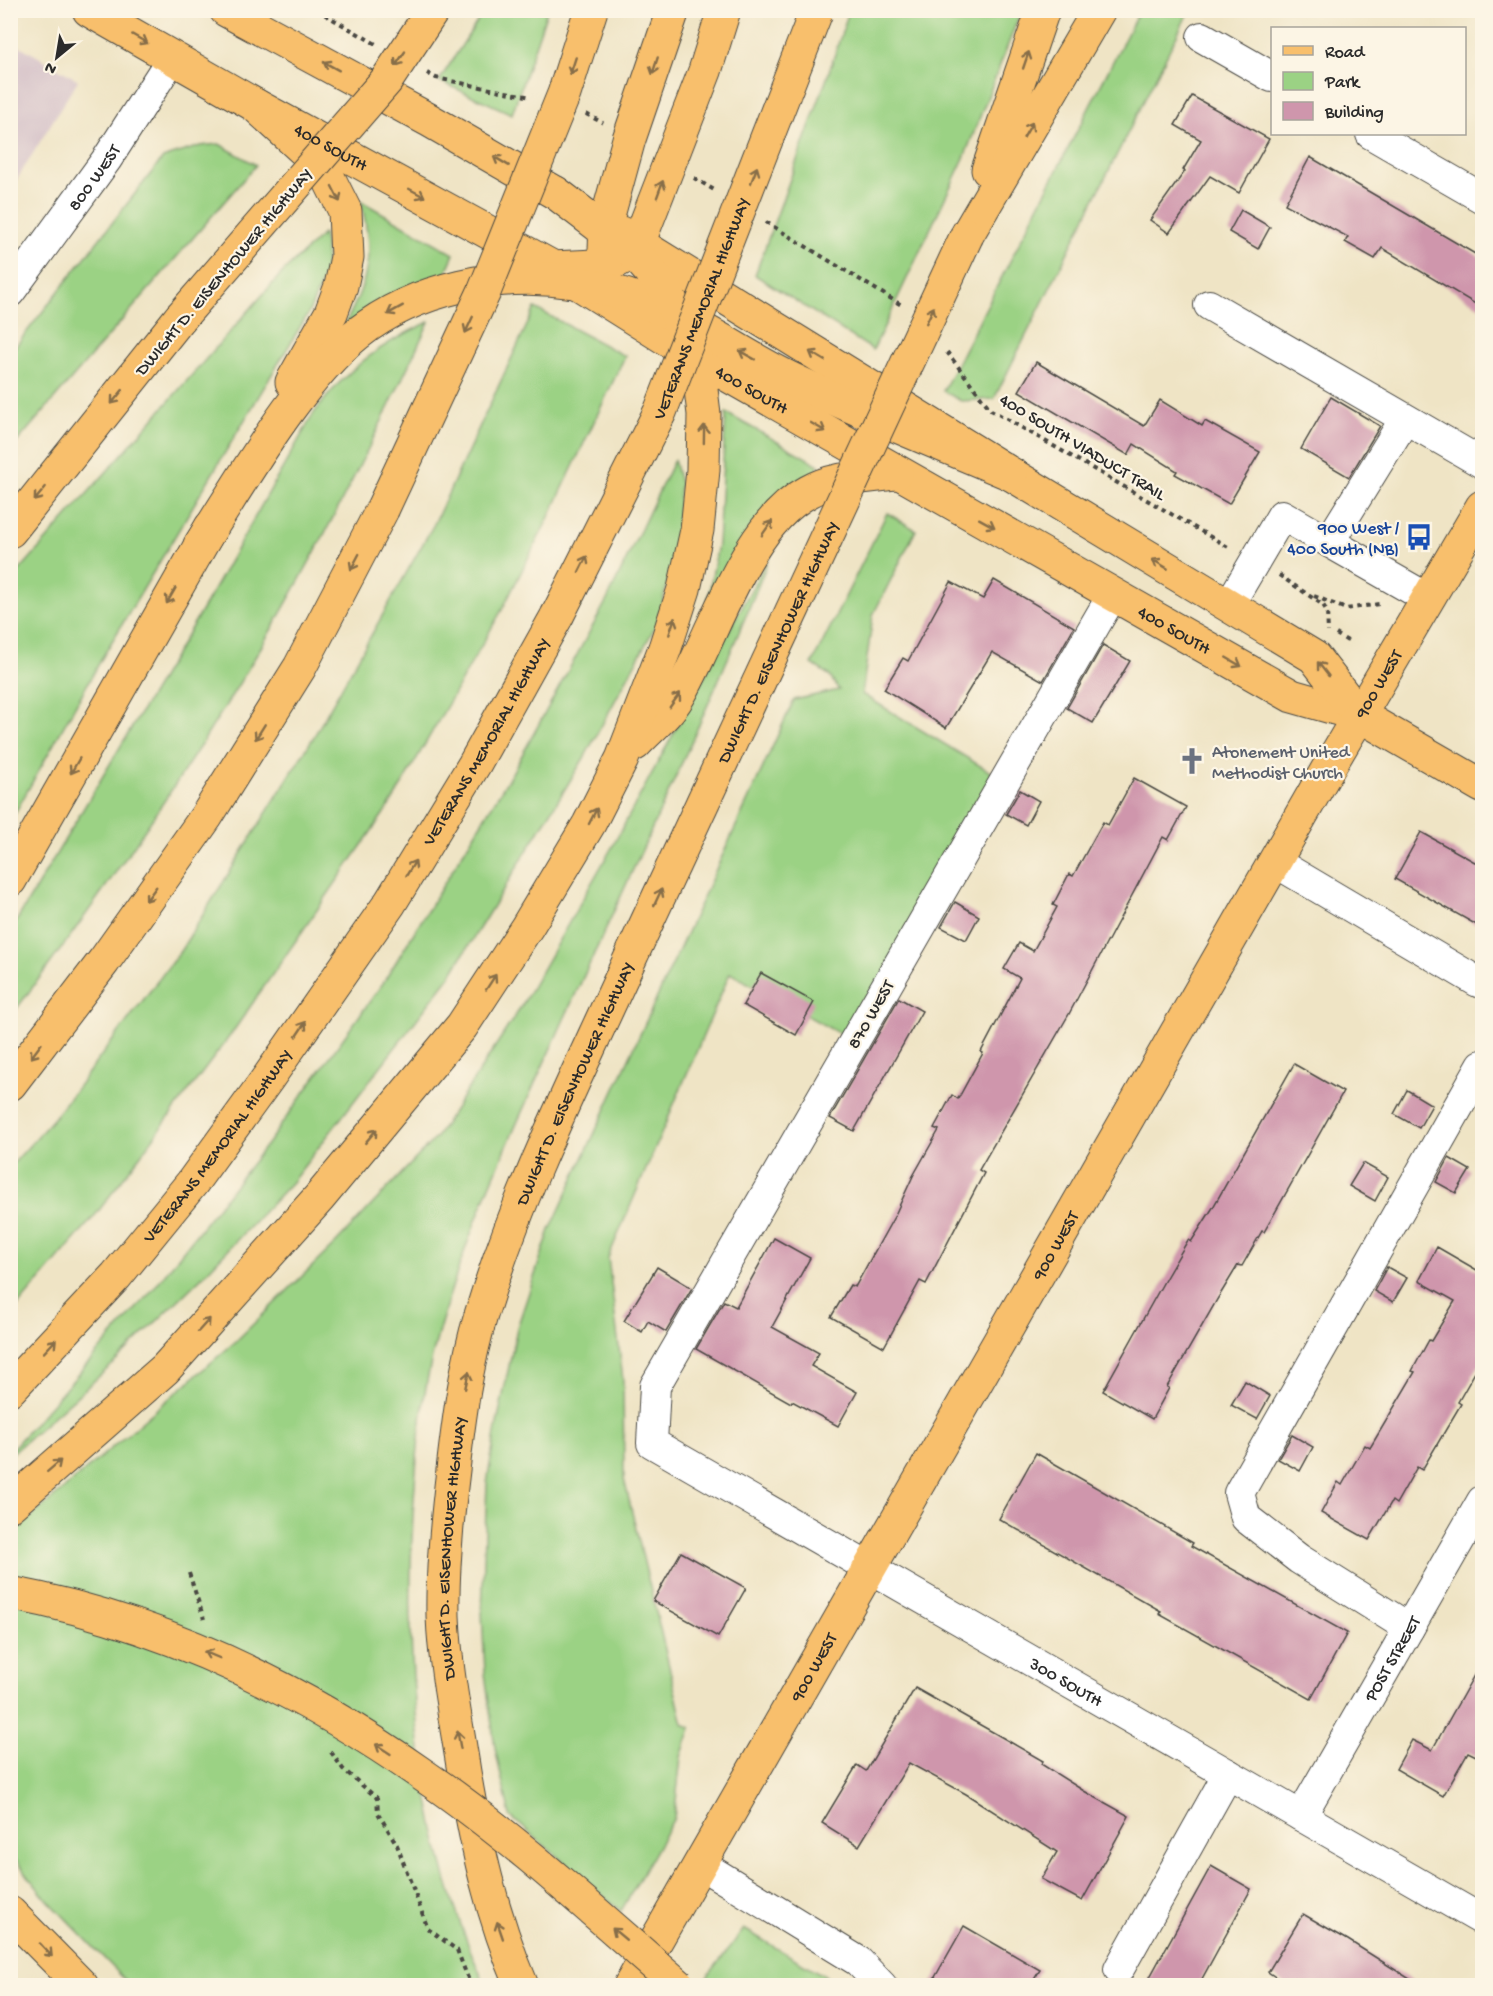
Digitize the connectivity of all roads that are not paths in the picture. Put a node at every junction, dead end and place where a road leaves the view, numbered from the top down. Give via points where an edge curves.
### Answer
1 (89, 10) edge
2 (433, 10) edge
3 (591, 10) edge
4 (673, 10) edge
5 (724, 10) edge
6 (1043, 10) edge
7 (1099, 10) edge
8 (816, 11) edge
9 (240, 14) edge
10 (1202, 37) dead end
11 (172, 58) junction
12 (1271, 76) edge
13 (255, 105) junction
14 (1373, 135) edge
15 (1482, 198) edge
16 (605, 227) junction
17 (967, 234) junction
18 (627, 253) junction
19 (564, 275) junction
20 (10, 292) edge
21 (1209, 305) dead end
22 (629, 308) junction
23 (680, 318) junction
24 (694, 356) junction
25 (1405, 419) junction
26 (1482, 463) edge
27 (897, 473) junction
28 (1011, 474) junction
29 (1479, 519) edge
30 (10, 531) edge
31 (1329, 542) junction
32 (200, 546) junction
33 (1113, 594) junction
34 (1427, 598) junction
35 (1229, 605) junction
36 (1359, 715) junction
37 (622, 759) junction
38 (1482, 786) edge
39 (1275, 862) junction
40 (10, 880) edge
41 (1478, 982) dead end
42 (1482, 1065) edge
43 (10, 1084) edge
44 (10, 1389) edge
45 (652, 1443) joint
46 (1482, 1501) edge
47 (10, 1505) edge
48 (870, 1568) junction
49 (10, 1593) edge
50 (1409, 1628) junction
51 (1228, 1774) junction
52 (1301, 1816) junction
53 (700, 1864) junction
54 (10, 1913) edge
55 (1482, 1920) edge
56 (1119, 1970) dead end
57 (521, 1985) edge
58 (82, 1986) edge
59 (630, 1986) edge
60 (679, 1986) edge
61 (882, 1986) edge

1 -> 11 main road, 400 SOUTH
2 -> 30 main road, DWIGHT D. EISENHOWER HIGHWAY, bridge via 386,81 180,318
3 -> 43 main road, bridge via 564,94 484,292 382,510 300,667 206,817
4 -> 16 main road via 629,139
18 -> 5 main road via 705,71
17 -> 6 main road
17 -> 7 main road
44 -> 8 main road, VETERANS MEMORIAL HIGHWAY, bridge via 116,1276 192,1183 390,903 474,765 557,616 660,412
16 -> 9 main road via 556,193
10 - 12 street
11 - 13 main road, 400 SOUTH
11 - 20 street, 800 WEST via 107,159
13 -> 19 main road, 400 SOUTH
13 -> 32 main road via 326,173 345,211 347,257 342,286 331,313
14 - 15 street
16 - 18 main road
57 -> 17 main road, DWIGHT D. EISENHOWER HIGHWAY, bridge via 499,1931 481,1867 448,1674 443,1616 444,1546 460,1413 480,1317 509,1231 634,950
18 - 19 main road
18 - 22 main road
18 - 23 main road via 666,289
28 -> 18 main road, 400 SOUTH
19 - 22 main road
19 -> 32 main road via 455,288 410,302 357,334 299,397
21 - 25 street
22 - 23 main road
22 - 24 main road, 400 SOUTH
23 - 24 main road
28 -> 23 main road via 786,376
24 -> 27 main road, 400 SOUTH
37 -> 24 main road via 665,648 697,530 704,414
25 - 26 street
25 - 31 street
27 -> 33 main road, 400 SOUTH
37 -> 27 main road via 677,699 738,577 780,511 810,490
35 -> 28 main road, 400 SOUTH
29 - 34 main road, 900 WEST
31 - 34 street
31 - 35 street via 1282,515
32 -> 40 main road
33 -> 36 main road, 400 SOUTH via 1292,696
33 - 45 street, 870 WEST via 655,1386
34 - 36 main road, 900 WEST
36 -> 35 main road, 400 SOUTH via 1314,657
36 - 38 main road, 400 SOUTH
36 - 39 main road, 900 WEST
47 -> 37 main road via 165,1369 319,1198 455,1035 527,927 589,824
39 - 41 street
39 - 48 main road, 900 WEST
42 - 50 street via 1239,1493 1246,1518 1299,1559
45 - 48 street, 300 SOUTH
46 - 50 street, POST STREET
48 - 51 street, 300 SOUTH
48 - 53 main road, 900 WEST
60 -> 49 main road, bridge via 483,1820 424,1775 311,1705 222,1659 129,1622
50 - 52 street, POST STREET
51 - 52 street, 300 SOUTH
51 - 56 street
52 - 55 street, 300 SOUTH
53 - 59 main road, 900 WEST
53 - 61 street via 858,1961
54 -> 58 main road

